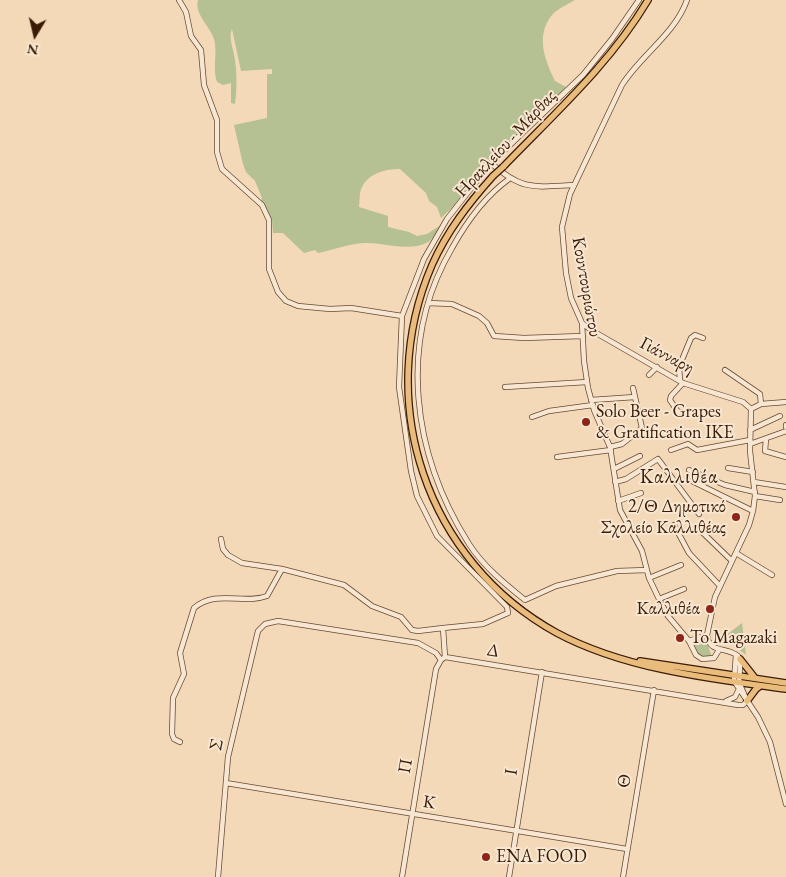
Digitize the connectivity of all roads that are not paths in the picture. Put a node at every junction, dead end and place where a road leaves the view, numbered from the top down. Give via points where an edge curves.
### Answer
1 (179, 0) edge
2 (639, 0) edge
3 (648, 0) edge
4 (687, 0) edge
5 (491, 163) junction
6 (509, 179) junction
7 (574, 184) junction
8 (428, 303) junction
9 (402, 316) junction
10 (582, 323) junction
11 (583, 336) junction
12 (703, 338) dead end
13 (657, 367) junction
14 (725, 370) dead end
15 (649, 375) dead end
16 (681, 381) junction
17 (587, 382) junction
18 (504, 388) dead end
19 (633, 388) dead end
20 (635, 397) junction
21 (592, 402) junction
22 (786, 402) edge
23 (761, 404) junction
24 (751, 409) junction
25 (700, 413) dead end
26 (780, 416) dead end
27 (532, 417) dead end
28 (786, 428) edge
29 (750, 430) junction
30 (766, 439) junction
31 (750, 442) junction
32 (610, 449) junction
33 (671, 450) dead end
34 (640, 456) dead end
35 (557, 457) dead end
36 (786, 457) edge
37 (728, 468) dead end
38 (614, 469) junction
39 (689, 470) dead end
40 (754, 472) junction
41 (692, 481) dead end
42 (615, 482) junction
43 (754, 482) junction
44 (786, 486) edge
45 (641, 492) dead end
46 (755, 494) junction
47 (780, 500) dead end
48 (618, 501) junction
49 (753, 511) junction
50 (699, 514) dead end
51 (674, 525) dead end
52 (702, 532) dead end
53 (221, 539) dead end
54 (736, 553) junction
55 (732, 561) junction
56 (681, 565) dead end
57 (282, 569) junction
58 (647, 570) junction
59 (772, 575) dead end
60 (649, 578) junction
61 (720, 586) junction
62 (684, 589) dead end
63 (659, 599) junction
64 (265, 624) joint
65 (443, 628) junction
66 (707, 635) junction
67 (690, 641) junction
68 (719, 650) junction
69 (738, 657) junction
70 (443, 659) junction
71 (542, 672) junction
72 (737, 678) junction
73 (755, 678) junction
74 (786, 683) edge
75 (761, 686) junction
76 (738, 689) junction
77 (786, 689) edge
78 (654, 690) junction
79 (747, 701) junction
80 (724, 702) junction
81 (180, 742) dead end
82 (226, 784) junction
83 (786, 804) edge
84 (412, 814) junction
85 (516, 830) junction
86 (627, 849) junction
87 (218, 877) edge
88 (402, 877) edge
89 (509, 877) edge
90 (623, 877) edge

1 - 9 street via 186,12 191,36 201,50 204,86 217,120 217,152 222,169 262,205 269,220 269,269 278,292 286,301 298,306 351,308
2 - 5 street via 583,75
3 - 72 main road, Ηρακλείου - Μάρθας, bridge via 602,64 493,176 442,244 432,265 411,338 408,390 411,429 418,460 436,506 455,538 494,588 518,607 559,633 598,651
4 - 7 street, Κουντουριώτου via 680,16 622,85
5 - 6 street
5 - 9 street via 436,236
6 - 7 street via 530,186
6 - 8 street via 489,196 466,224 441,268
7 - 10 street, Κουντουριώτου via 564,216 563,240 569,289
8 - 11 street via 452,304 479,316 494,336
8 - 58 street via 424,315 418,392 422,435 432,469 469,544 484,563 525,600 556,586 616,571
9 - 65 street via 399,387 411,471 418,496 437,536 507,607 508,613 483,624
10 - 11 street, Κουντουριώτου
10 - 13 street, Γιάνναρη
11 - 17 street, Κουντουριώτου
12 - 16 street via 695,335 691,338 679,367
13 - 15 street
13 - 16 street, Γιάνναρη
14 - 23 street via 760,394
16 - 24 street, Γιάνναρη via 744,402
16 - 25 street via 670,400 678,412
17 - 18 street
17 - 21 street, Κουντουριώτου
19 - 20 street
20 - 21 street
20 - 32 street via 642,428
21 - 27 street
21 - 32 street, Κουντουριώτου
22 - 23 street
23 - 24 street
24 - 29 street
26 - 29 street
28 - 30 street
29 - 31 street
30 - 31 street
30 - 36 street via 765,451
31 - 33 street via 696,450 690,444
31 - 40 street
32 - 35 street
32 - 38 street, Κουντουριώτου
34 - 38 street
37 - 40 street
38 - 42 street, Κουντουριώτου
39 - 46 street
40 - 43 street
41 - 49 street
42 - 48 street, Κουντουριώτου
42 - 50 street via 626,479 658,459
43 - 44 street
43 - 46 street
45 - 48 street
46 - 47 street
46 - 49 street
48 - 58 street, Κουντουριώτου via 642,551
49 - 54 street
51 - 61 street via 689,553
52 - 55 street
53 - 57 street via 223,550 234,559 252,566
54 - 55 street
54 - 59 street
55 - 61 street
56 - 60 street
57 - 65 street via 344,585 372,606 401,617 415,631
57 - 81 street via 267,596 218,598 194,608 180,653 184,674 173,698 172,734
58 - 60 street, Κουντουριώτου
60 - 63 street, Κουντουριώτου
61 - 66 street via 710,611
62 - 63 street
63 - 67 street, Κουντουριώτου via 668,616
64 - 70 street, Δ via 278,621 418,643
64 - 82 street, Σ via 258,631 228,757
65 - 70 street
66 - 67 street
66 - 68 street via 710,645
67 - 68 street, Κουντουριώτου via 696,655 702,659 714,658
68 - 69 street via 730,651
69 - 72 street
69 - 73 main road
70 - 71 street, Δ
70 - 84 street, Π via 436,669
71 - 78 street, Δ
71 - 85 street, Ι
72 - 73 main road, Ηρακλείου - Μάρθας
72 - 75 main road, Ηρακλείου - Μάρθας
72 - 76 street
72 - 79 street
73 - 74 main road, Ηρακλείου - Μάρθας
75 - 77 main road, Ηρακλείου - Μάρθας
75 - 79 main road
76 - 79 street
76 - 80 street via 735,697
78 - 80 street, Δ
78 - 86 street, Θ
79 - 80 street, Δ via 743,705
79 - 83 street via 770,742
82 - 84 street, Κ
82 - 87 street, Σ
84 - 85 street, Κ
84 - 88 street, Π
85 - 86 street, Κ
85 - 89 street, Ι
86 - 90 street, Θ

